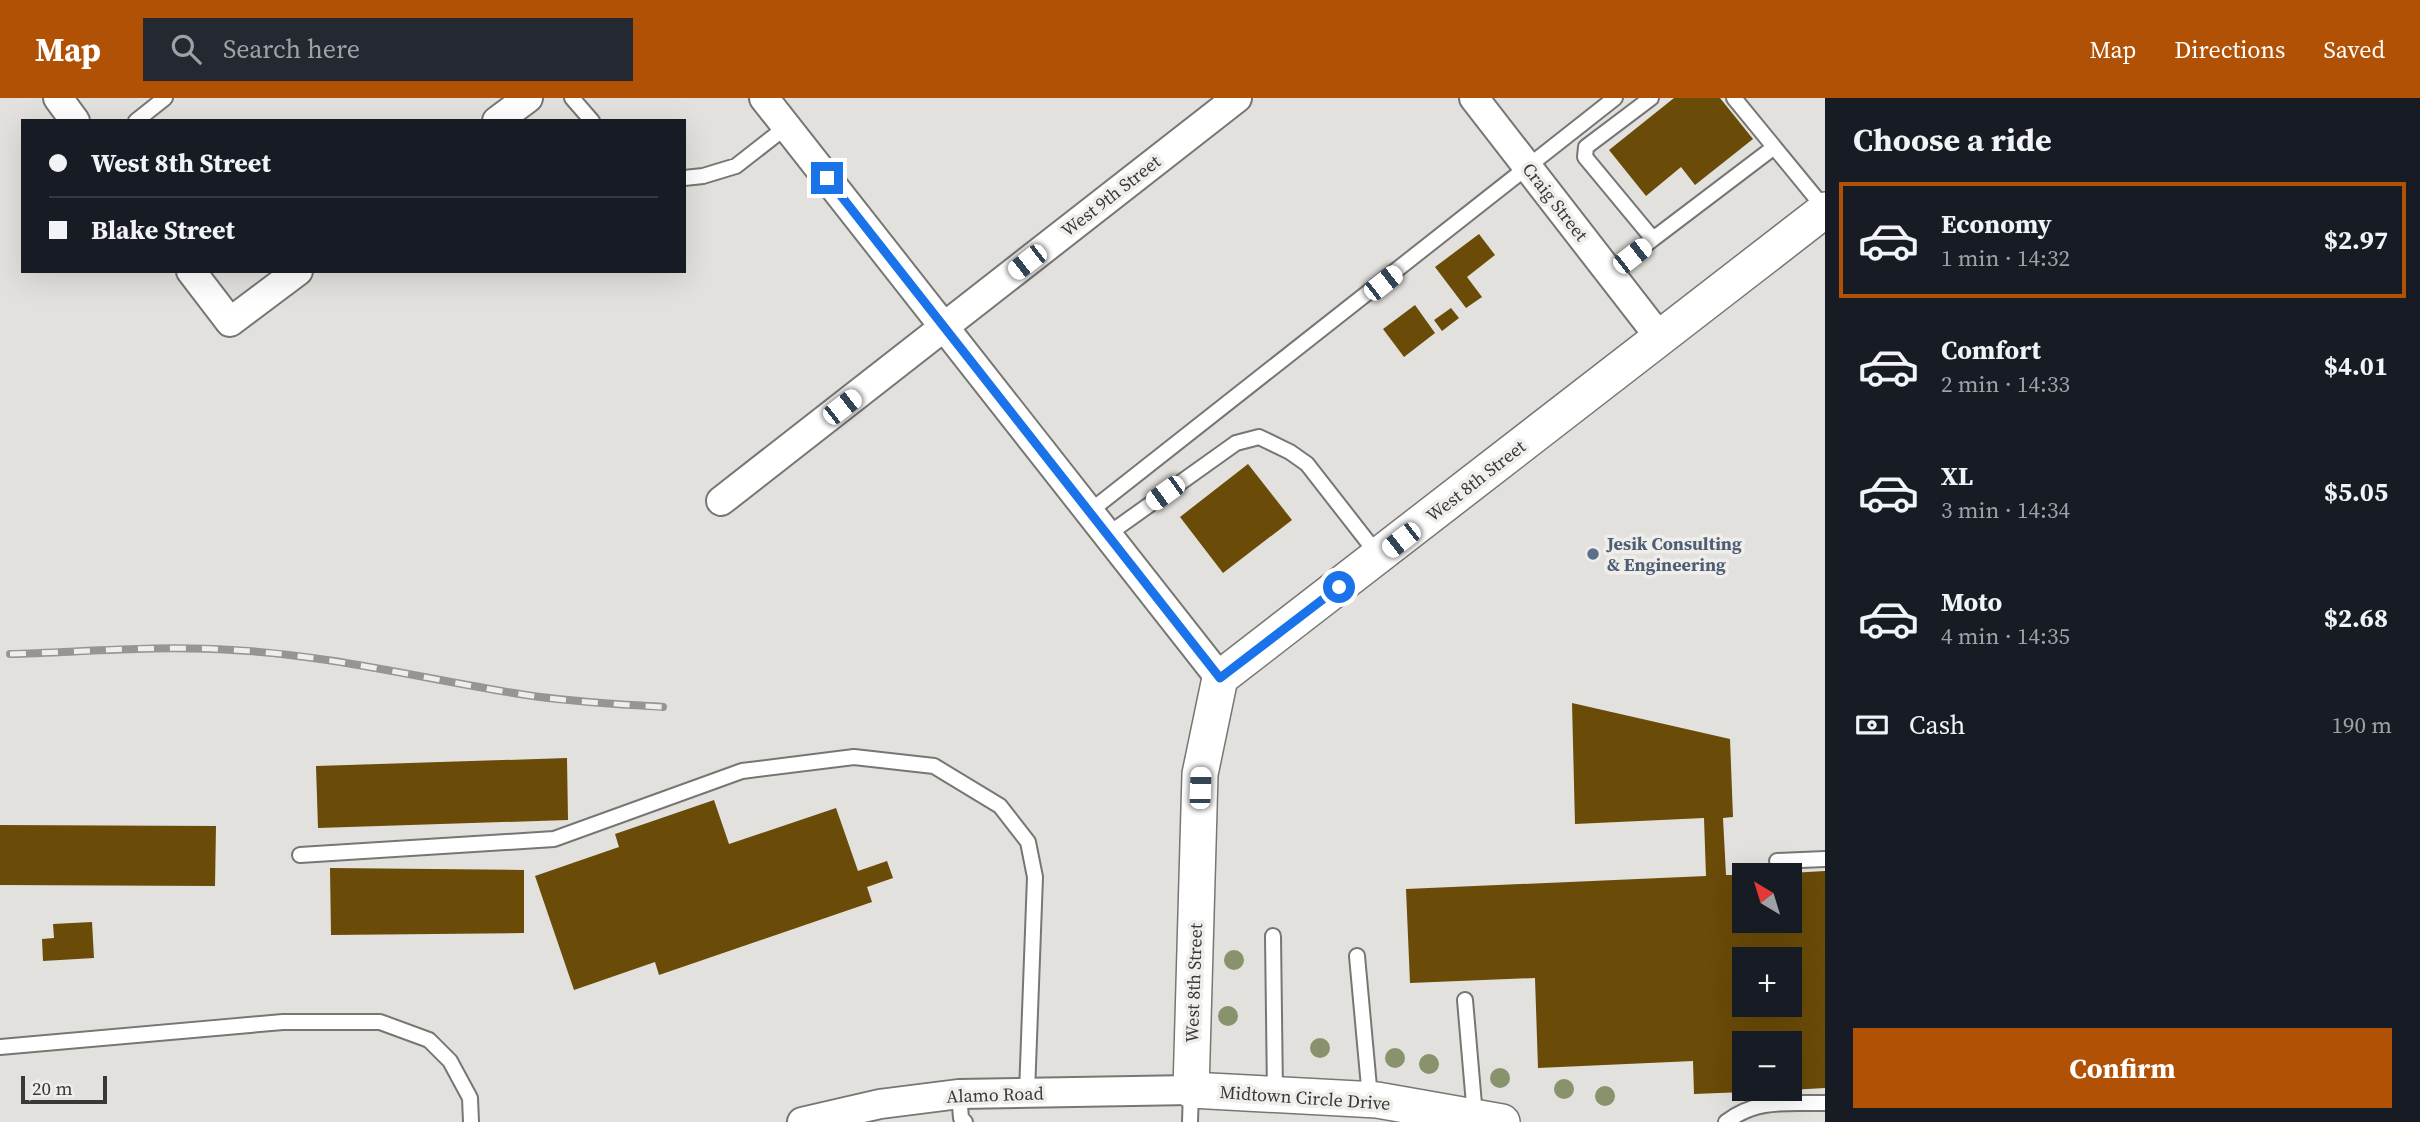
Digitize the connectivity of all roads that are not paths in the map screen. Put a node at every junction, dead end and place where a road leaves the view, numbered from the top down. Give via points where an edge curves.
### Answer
1 (58, 98) edge
2 (166, 98) edge
3 (528, 98) edge
4 (572, 98) edge
5 (764, 98) edge
6 (1237, 98) edge
7 (1474, 98) edge
8 (1615, 98) edge
9 (1651, 98) edge
10 (1734, 98) edge
11 (74, 119) edge
12 (139, 119) edge
13 (501, 119) edge
14 (590, 119) edge
15 (786, 127) junction
16 (1773, 148) junction
17 (1528, 168) junction
18 (686, 178) edge
19 (1825, 209) edge
20 (1653, 239) junction
21 (193, 273) edge
22 (295, 273) edge
23 (1610, 274) junction
24 (943, 328) junction
25 (1661, 339) junction
26 (721, 501) dead end
27 (1089, 512) junction
28 (1107, 535) junction
29 (1379, 556) junction
30 (1220, 678) junction
31 (300, 855) dead end
32 (1825, 859) edge
33 (1777, 861) dead end
34 (1273, 936) dead end
35 (1357, 956) dead end
36 (1465, 1000) dead end
37 (0, 1048) edge
38 (1027, 1093) junction
39 (959, 1094) junction
40 (1275, 1094) junction
41 (1370, 1100) junction
42 (1825, 1103) edge
43 (1190, 1106) edge
44 (1489, 1120) edge
45 (471, 1122) edge
46 (802, 1122) edge
47 (965, 1122) edge
48 (1726, 1122) edge

1 - 11 street
2 - 12 lane
3 - 13 street
4 - 14 lane
5 - 15 street
6 - 24 street, West 9th Street
7 - 17 street, Craig Street
8 - 17 lane
9 - 20 lane via 1586,148 1586,157
10 - 16 lane
15 - 18 lane via 736,166
15 - 24 street
16 - 19 lane
16 - 20 lane
17 - 23 street, Craig Street
17 - 27 lane
19 - 25 street, West 8th Street
20 - 23 lane
21 - 22 street via 230,322
23 - 25 street, Craig Street
24 - 26 street, West 9th Street
24 - 27 street
25 - 29 street, West 8th Street
27 - 28 street
28 - 29 lane via 1237,443 1259,437 1307,464
28 - 30 street
29 - 30 street, West 8th Street
30 - 43 street, West 8th Street via 1200,774
31 - 38 lane via 554,839 742,771 855,757 934,766 1000,806 1028,842 1035,877
32 - 33 lane
34 - 40 lane
35 - 41 lane
36 - 44 lane
37 - 45 lane via 283,1022 380,1022 429,1040 450,1061 470,1098
38 - 39 street, Alamo Road
38 - 43 street, Alamo Road
39 - 46 street, Alamo Road via 880,1104
39 - 47 lane
40 - 41 street, Midtown Circle Drive
40 - 43 street, Midtown Circle Drive
41 - 44 street, Midtown Circle Drive
42 - 48 lane via 1760,1104

